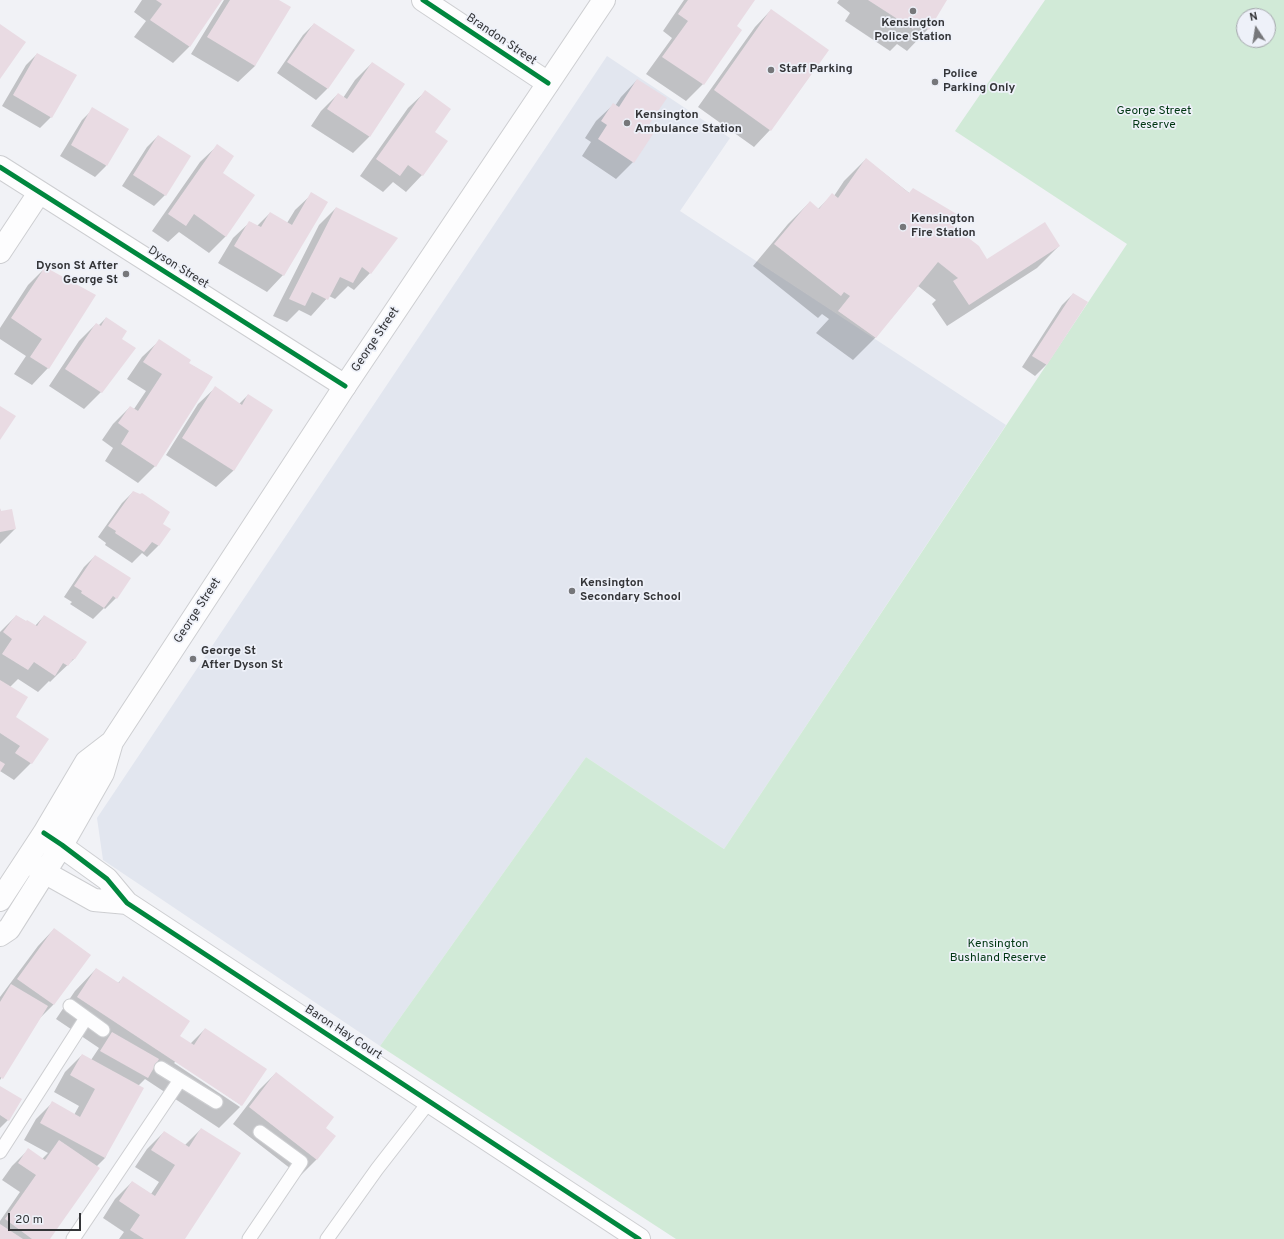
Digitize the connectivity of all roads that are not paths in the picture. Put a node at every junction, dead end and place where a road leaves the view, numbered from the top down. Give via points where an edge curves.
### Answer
1 (423, 0) edge
2 (604, 0) edge
3 (548, 83) junction
4 (0, 167) edge
5 (39, 193) junction
6 (0, 252) edge
7 (345, 386) junction
8 (112, 742) junction
9 (44, 833) junction
10 (62, 845) junction
11 (26, 860) junction
12 (44, 872) junction
13 (0, 900) edge
14 (127, 903) junction
15 (0, 935) edge
16 (70, 1006) dead end
17 (86, 1018) junction
18 (103, 1030) dead end
19 (161, 1068) dead end
20 (180, 1080) junction
21 (216, 1102) dead end
22 (428, 1102) junction
23 (260, 1132) dead end
24 (0, 1152) edge
25 (73, 1239) edge
26 (249, 1239) edge
27 (328, 1239) edge
28 (639, 1239) edge

1 - 3 street, Brandon Street
2 - 3 street, George Street
3 - 7 street, George Street
4 - 5 street, Dyson Street
5 - 6 street
5 - 7 street, Dyson Street
7 - 8 street, George Street
8 - 9 street, George Street via 86,762
8 - 10 street, George Street via 103,773
9 - 10 street, Baron Hay Court
9 - 11 street, George Street
10 - 12 street, George Street
10 - 14 street, Baron Hay Court via 107,878
11 - 12 street, Baron Hay Court
11 - 13 street, George Street
12 - 14 street, Baron Hay Court via 94,900
12 - 15 street, George Street via 9,929
14 - 22 street, Baron Hay Court
16 - 17 lane
17 - 18 lane
17 - 24 lane
19 - 20 lane
20 - 21 lane
20 - 25 lane
22 - 27 lane
22 - 28 street, Baron Hay Court
23 - 26 lane via 300,1162

